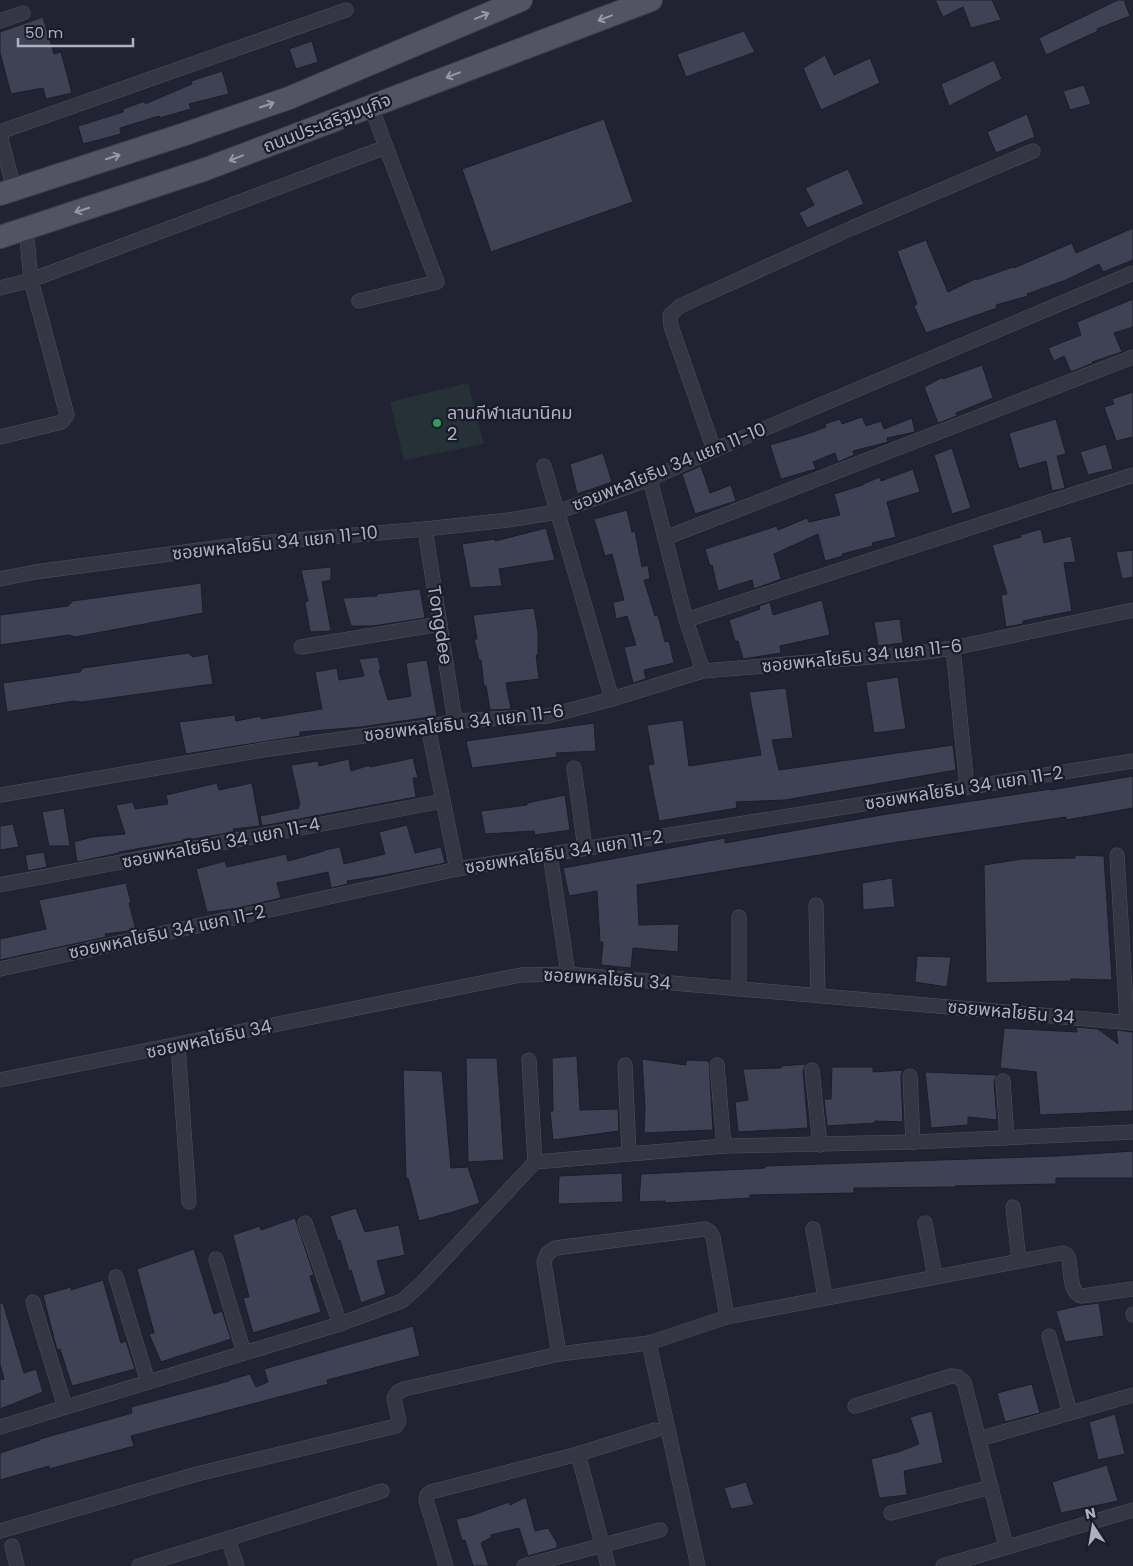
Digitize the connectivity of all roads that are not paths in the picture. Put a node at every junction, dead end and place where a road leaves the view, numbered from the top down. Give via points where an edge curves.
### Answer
1 (521, 0) edge
2 (651, 0) edge
3 (346, 10) dead end
4 (23, 14) dead end
5 (0, 21) edge
6 (371, 106) junction
7 (0, 134) edge
8 (386, 147) junction
9 (1034, 151) dead end
10 (7, 191) edge
11 (26, 228) junction
12 (0, 237) edge
13 (1133, 274) edge
14 (31, 280) junction
15 (0, 288) edge
16 (359, 301) dead end
17 (1133, 357) edge
18 (0, 438) edge
19 (714, 450) junction
20 (544, 466) dead end
21 (1133, 475) edge
22 (650, 479) junction
23 (557, 512) junction
24 (425, 528) junction
25 (665, 538) junction
26 (0, 579) edge
27 (1133, 610) edge
28 (686, 620) junction
29 (440, 624) junction
30 (301, 647) dead end
31 (953, 648) junction
32 (703, 671) junction
33 (612, 699) junction
34 (455, 721) junction
35 (428, 727) junction
36 (1133, 761) edge
37 (574, 768) dead end
38 (967, 787) junction
39 (0, 796) edge
40 (443, 801) junction
41 (585, 848) junction
42 (550, 854) junction
43 (1117, 855) dead end
44 (457, 869) junction
45 (0, 885) edge
46 (816, 905) dead end
47 (1127, 911) edge
48 (739, 918) dead end
49 (0, 969) edge
50 (568, 974) junction
51 (739, 989) junction
52 (818, 995) junction
53 (1130, 1023) edge
54 (178, 1045) junction
55 (529, 1060) dead end
56 (625, 1065) dead end
57 (717, 1065) dead end
58 (812, 1070) dead end
59 (910, 1076) dead end
60 (0, 1080) edge
61 (1003, 1081) dead end
62 (1133, 1132) edge
63 (1007, 1138) junction
64 (913, 1142) junction
65 (820, 1145) junction
66 (724, 1146) junction
67 (629, 1153) junction
68 (535, 1162) junction
69 (188, 1202) dead end
70 (1013, 1207) dead end
71 (306, 1223) dead end
72 (925, 1223) dead end
73 (813, 1229) dead end
74 (216, 1259) dead end
75 (1019, 1261) junction
76 (116, 1277) dead end
77 (935, 1277) junction
78 (1133, 1289) edge
79 (825, 1297) junction
80 (33, 1302) dead end
81 (727, 1317) junction
82 (340, 1324) junction
83 (1048, 1336) dead end
84 (649, 1343) junction
85 (244, 1353) junction
86 (559, 1354) junction
87 (148, 1382) junction
88 (1133, 1396) edge
89 (855, 1406) dead end
90 (65, 1407) junction
91 (1070, 1413) junction
92 (0, 1427) edge
93 (655, 1430) dead end
94 (979, 1439) junction
95 (578, 1454) junction
96 (991, 1487) junction
97 (382, 1491) dead end
98 (1133, 1510) edge
99 (892, 1513) dead end
100 (660, 1530) dead end
101 (0, 1531) edge
102 (228, 1539) junction
103 (602, 1545) junction
104 (12, 1546) dead end
105 (1006, 1546) junction
106 (17, 1566) edge
107 (139, 1566) edge
108 (237, 1566) edge
109 (446, 1566) edge
110 (524, 1566) edge
111 (608, 1566) edge
112 (698, 1566) edge
113 (943, 1566) edge

10 -> 1 main road via 289,98
2 -> 6 main road, ถนนประเสริฐมนูกิจ
3 - 7 street
4 - 5 street
6 - 8 street
6 -> 11 main road, ถนนประเสริฐมนูกิจ via 206,169
7 - 10 street
8 - 14 street
8 - 16 street via 437,282
9 - 19 street via 852,228 680,306 670,315
11 - 12 main road, ถนนประเสริฐมนูกิจ
11 - 14 street
13 - 19 street, ซอยพหลโยธิน 34 แยก 11-10
14 - 15 street
14 - 18 street via 67,415 62,422
17 - 25 street
19 - 22 street, ซอยพหลโยธิน 34 แยก 11-10
20 - 23 street
21 - 28 street
22 - 23 street, ซอยพหลโยธิน 34 แยก 11-10
22 - 25 street
23 - 24 street, ซอยพหลโยธิน 34 แยก 11-10
23 - 33 street
24 - 26 street, ซอยพหลโยธิน 34 แยก 11-10 via 237,545
24 - 29 street, Tongdee
25 - 28 street
27 - 31 street, ซอยพหลโยธิน 34 แยก 11-6
28 - 32 street
29 - 30 street
29 - 34 street, Tongdee
31 - 32 street, ซอยพหลโยธิน 34 แยก 11-6
31 - 38 street
32 - 33 street, ซอยพหลโยธิน 34 แยก 11-6
33 - 34 street, ซอยพหลโยธิน 34 แยก 11-6 via 548,716
34 - 35 street, ซอยพหลโยธิน 34 แยก 11-6
35 - 39 street, ซอยพหลโยธิน 34 แยก 11-6 via 262,750
35 - 40 street
36 - 38 street, ซอยพหลโยธิน 34 แยก 11-2
37 - 41 street
38 - 41 street, ซอยพหลโยธิน 34 แยก 11-2
40 - 44 street
40 - 45 street, ซอยพหลโยธิน 34 แยก 11-4
41 - 42 street, ซอยพหลโยธิน 34 แยก 11-2
42 - 44 street, ซอยพหลโยธิน 34 แยก 11-2
42 - 50 street
43 - 47 street via 1118,880
44 - 49 street, ซอยพหลโยธิน 34 แยก 11-2
46 - 52 street
47 - 53 street
48 - 51 street
50 - 51 street, ซอยพหลโยธิน 34
50 - 54 street, ซอยพหลโยธิน 34 via 522,975
51 - 52 street, ซอยพหลโยธิน 34
52 - 53 street, ซอยพหลโยธิน 34
54 - 60 street, ซอยพหลโยธิน 34
54 - 69 street
55 - 68 street
56 - 67 street
57 - 66 street
58 - 65 street
59 - 64 street
61 - 63 street
62 - 63 street
63 - 64 street
64 - 65 street
65 - 66 street
66 - 67 street
67 - 68 street
68 - 82 street via 402,1301
70 - 75 street
71 - 82 street
72 - 77 street
73 - 79 street
74 - 85 street
75 - 77 street
75 - 78 street via 1062,1253 1067,1255 1077,1295
76 - 87 street
77 - 79 street
79 - 81 street
80 - 90 street
81 - 84 street
81 - 86 street via 713,1237 705,1229 555,1248 547,1254 544,1262
82 - 85 street
83 - 91 street
84 - 86 street
84 - 112 street
85 - 87 street
86 - 101 street via 398,1392 394,1398 399,1420 396,1426 197,1474
87 - 90 street
88 - 91 street
89 - 94 street via 958,1376 964,1382
90 - 92 street
91 - 94 street
93 - 95 street
94 - 96 street
95 - 103 street
95 - 109 street via 431,1492 426,1500
96 - 99 street
96 - 105 street
97 - 102 street
98 - 105 street
100 - 103 street
102 - 107 street
102 - 108 street
103 - 110 street
103 - 111 street
104 - 106 street
105 - 113 street

